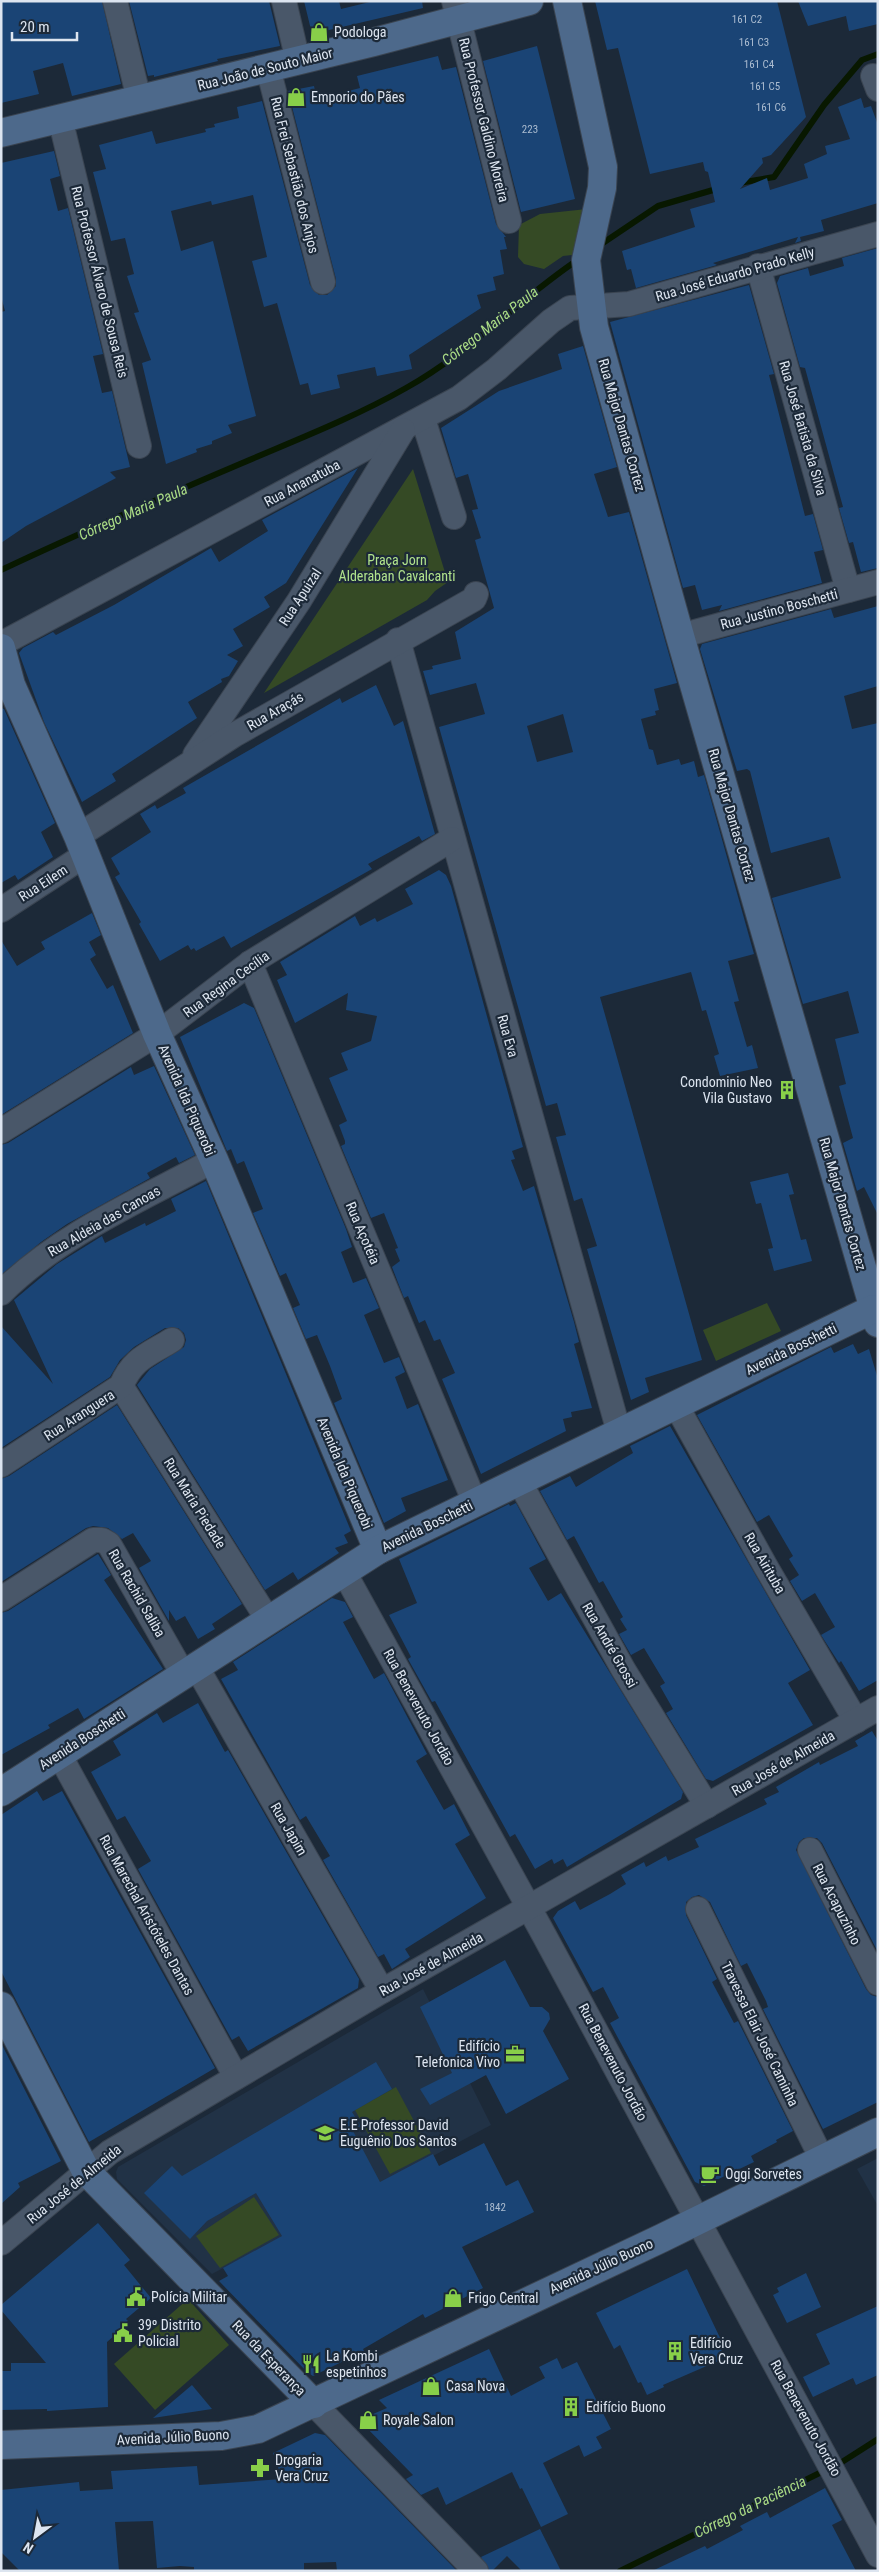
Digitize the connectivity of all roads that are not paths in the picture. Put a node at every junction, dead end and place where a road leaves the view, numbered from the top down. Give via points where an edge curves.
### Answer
1 (115, 1) edge
2 (284, 1) edge
3 (529, 1) edge
4 (567, 1) edge
5 (456, 10) edge
6 (298, 61) junction
7 (268, 68) junction
8 (139, 99) junction
9 (60, 118) junction
10 (1, 132) edge
11 (509, 221) dead end
12 (878, 234) edge
13 (758, 266) junction
14 (323, 282) dead end
15 (590, 306) junction
16 (413, 424) junction
17 (139, 446) dead end
18 (454, 517) dead end
19 (878, 582) edge
20 (848, 590) junction
21 (476, 594) dead end
22 (680, 636) junction
23 (398, 640) junction
24 (1, 646) edge
25 (6, 688) edge
26 (190, 762) junction
27 (452, 839) junction
28 (81, 846) junction
29 (1, 910) edge
30 (250, 963) junction
31 (157, 1034) junction
32 (1, 1131) edge
33 (214, 1160) junction
34 (1, 1293) edge
35 (876, 1313) edge
36 (172, 1340) dead end
37 (122, 1386) junction
38 (676, 1405) junction
39 (619, 1432) junction
40 (1, 1465) edge
41 (519, 1481) junction
42 (475, 1503) junction
43 (378, 1550) junction
44 (344, 1572) junction
45 (1, 1600) edge
46 (268, 1620) junction
47 (189, 1670) junction
48 (878, 1708) edge
49 (856, 1720) junction
50 (59, 1754) junction
51 (1, 1792) edge
52 (707, 1806) junction
53 (810, 1850) dead end
54 (530, 1908) junction
55 (698, 1910) dead end
56 (878, 1984) edge
57 (382, 1991) junction
58 (1, 2006) edge
59 (236, 2077) junction
60 (878, 2132) edge
61 (822, 2159) junction
62 (86, 2171) junction
63 (698, 2220) junction
64 (1, 2244) edge
65 (314, 2404) junction
66 (1, 2445) edge
67 (878, 2555) edge
68 (476, 2571) edge

1 - 8 street
2 - 6 street
3 - 5 street, Rua João de Souto Maior
4 - 15 street, Rua Major Dantas Cortez via 603,167 602,188 586,260
5 - 6 street, Rua João de Souto Maior
5 - 11 street, Rua Professor Galdino Moreira
6 - 7 street, Rua João de Souto Maior
7 - 8 street, Rua João de Souto Maior
7 - 14 street, Rua Frei Sebastião dos Anjos
8 - 9 street, Rua João de Souto Maior
9 - 10 street, Rua João de Souto Maior
9 - 17 street, Rua Professor Álvaro de Sousa Reis
12 - 13 street, Rua José Eduardo Prado Kelly
13 - 15 street, Rua José Eduardo Prado Kelly via 630,304
13 - 20 street, Rua José Batista da Silva
15 - 16 street, Rua Ananatuba via 570,308 459,398
15 - 22 street, Rua Major Dantas Cortez
16 - 18 street
16 - 24 street, Rua Ananatuba
16 - 26 street, Rua Apuizal
19 - 20 street, Rua Justino Boschetti
20 - 22 street, Rua Justino Boschetti
21 - 23 street, Rua Araçás via 474,599
22 - 35 street, Rua Major Dantas Cortez
23 - 26 street, Rua Araçás
23 - 27 street, Rua Eva
24 - 25 street, Avenida Ida Piquerobi
25 - 28 street, Avenida Ida Piquerobi
26 - 28 street, Rua Araçás
27 - 30 street, Rua Regina Cecília
27 - 39 street, Rua Eva
28 - 29 street, Rua Eilem
28 - 31 street, Avenida Ida Piquerobi
30 - 31 street, Rua Regina Cecília
30 - 42 street, Rua Açotéia
31 - 32 street, Rua Regina Cecília
31 - 33 street, Avenida Ida Piquerobi
33 - 34 street, Rua Aldeia das Canoas via 43,1255
33 - 43 street, Avenida Ida Piquerobi
35 - 38 street, Avenida Boschetti
36 - 37 street, Rua Aranguera via 135,1362
37 - 40 street, Rua Aranguera
37 - 46 street, Rua Maria Piedade
38 - 39 street, Avenida Boschetti
38 - 49 street, Rua Airituba
39 - 41 street, Avenida Boschetti
41 - 42 street, Avenida Boschetti
41 - 52 street, Rua André Grossi via 623,1669
42 - 43 street, Avenida Boschetti
43 - 44 street, Avenida Boschetti
44 - 46 street, Avenida Boschetti
44 - 54 street, Rua Benevenuto Jordão
45 - 47 street, Rua Rachid Saliba via 93,1540 102,1540 109,1544
46 - 47 street, Avenida Boschetti
47 - 50 street, Avenida Boschetti
47 - 57 street, Rua Japim
48 - 49 street, Rua José de Almeida
49 - 52 street, Rua José de Almeida
50 - 51 street, Avenida Boschetti
50 - 59 street, Rua Marechal Aristóteles Dantas
52 - 54 street, Rua José de Almeida
53 - 56 street, Rua Acapuzinho
54 - 57 street, Rua José de Almeida
54 - 63 street, Rua Benevenuto Jordão
55 - 61 street, Travessa Elair José Caminha
57 - 59 street, Rua José de Almeida
58 - 62 street, Rua da Esperança
59 - 62 street, Rua José de Almeida via 110,2152
60 - 61 street, Avenida Júlio Buono
61 - 63 street, Avenida Júlio Buono
62 - 64 street, Rua José de Almeida
62 - 65 street, Rua da Esperança
63 - 65 street, Avenida Júlio Buono
63 - 67 street, Rua Benevenuto Jordão
65 - 66 street, Avenida Júlio Buono via 258,2429 221,2436
65 - 68 street, Rua da Esperança

